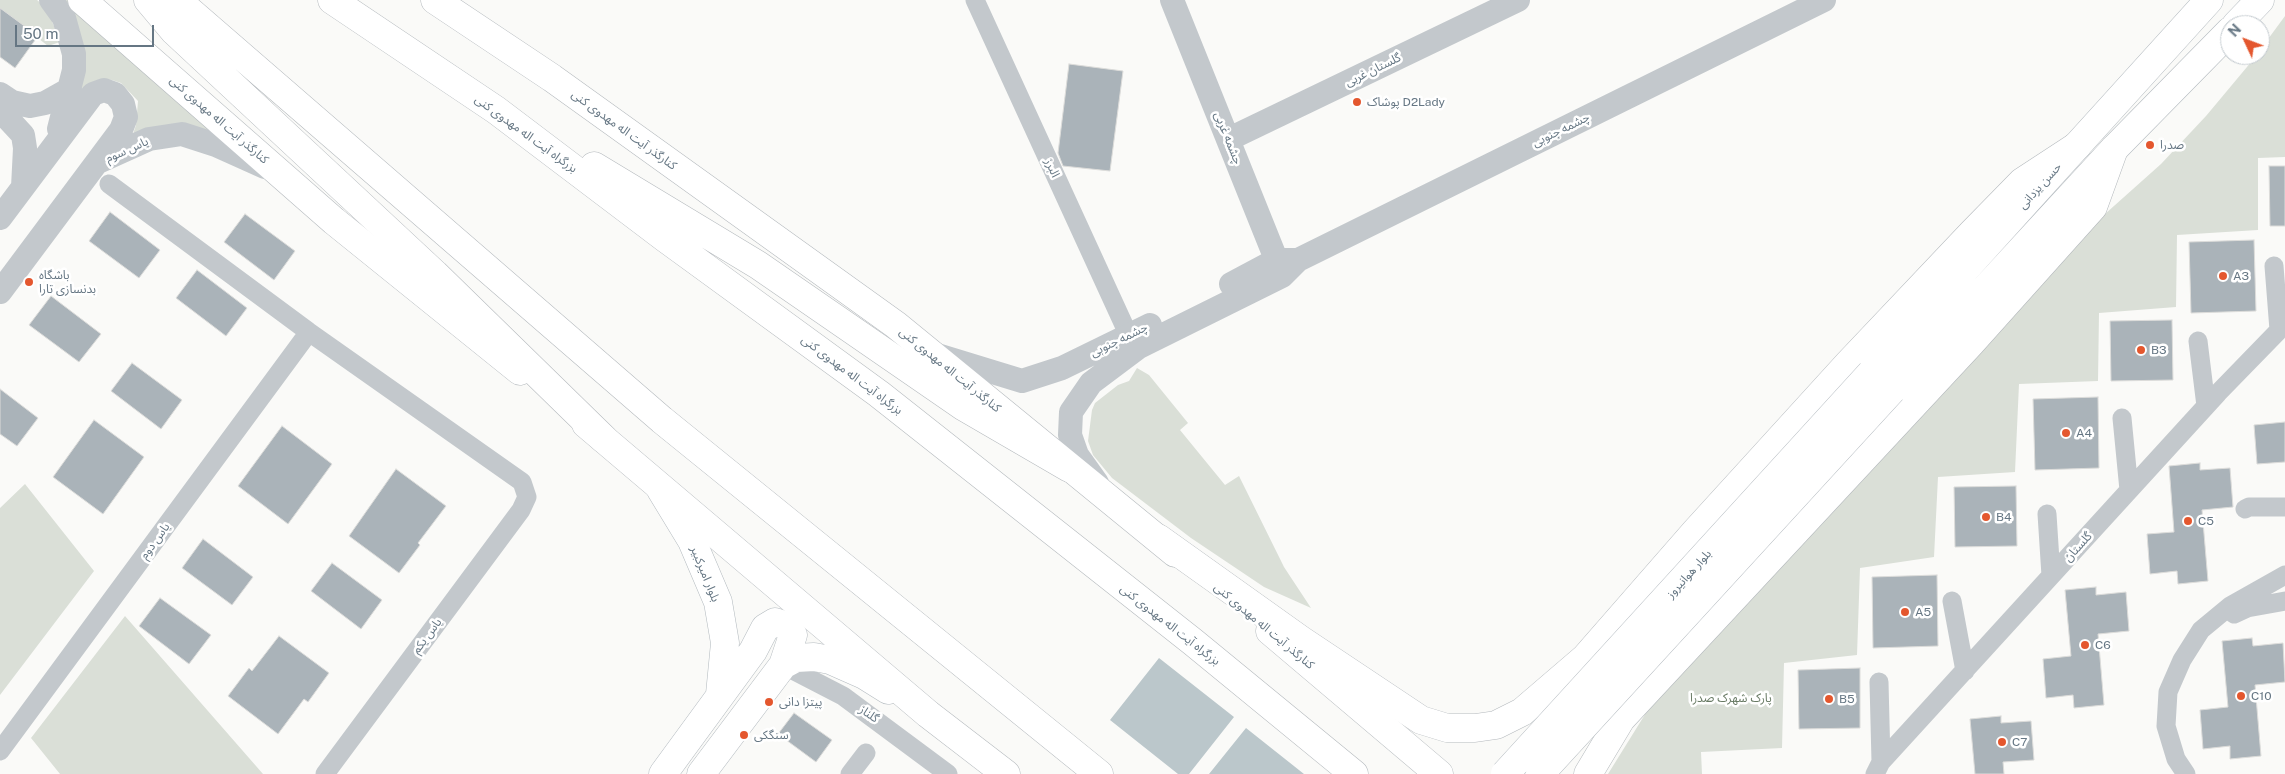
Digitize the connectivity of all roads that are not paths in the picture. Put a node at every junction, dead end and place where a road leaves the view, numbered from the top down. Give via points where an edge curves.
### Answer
1 (51, 0) edge
2 (82, 0) edge
3 (148, 0) edge
4 (177, 0) edge
5 (332, 0) edge
6 (435, 0) edge
7 (975, 0) edge
8 (1172, 0) edge
9 (1518, 0) edge
10 (1824, 0) edge
11 (2209, 0) edge
12 (2260, 0) edge
13 (2246, 15) edge
14 (2220, 41) edge
15 (70, 89) junction
16 (0, 94) edge
17 (0, 110) edge
18 (496, 110) junction
19 (1228, 139) junction
20 (56, 140) junction
21 (2077, 146) junction
22 (2114, 149) junction
23 (94, 164) junction
24 (281, 174) junction
25 (109, 184) dead end
26 (22, 187) junction
27 (0, 218) edge
28 (1285, 265) junction
29 (2274, 266) dead end
30 (0, 292) edge
31 (2282, 327) edge
32 (309, 332) junction
33 (1129, 336) junction
34 (2198, 341) dead end
35 (932, 354) junction
36 (1871, 373) joint
37 (2206, 406) junction
38 (2122, 418) dead end
39 (604, 438) junction
40 (1069, 468) junction
41 (658, 484) junction
42 (2129, 490) junction
43 (1106, 498) junction
44 (2285, 507) edge
45 (2245, 510) dead end
46 (2048, 514) dead end
47 (1158, 538) junction
48 (2285, 575) edge
49 (2051, 576) junction
50 (1952, 601) dead end
51 (2285, 601) edge
52 (2201, 630) junction
53 (1585, 658) junction
54 (783, 665) junction
55 (1965, 671) junction
56 (1879, 682) dead end
57 (719, 698) junction
58 (928, 714) junction
59 (1622, 719) junction
60 (0, 751) edge
61 (866, 753) dead end
62 (1878, 768) edge
63 (325, 774) edge
64 (662, 774) edge
65 (701, 774) edge
66 (850, 774) edge
67 (948, 774) edge
68 (1006, 774) edge
69 (1099, 774) edge
70 (1354, 774) edge
71 (1439, 774) edge
72 (1505, 774) edge
73 (1540, 774) edge
74 (1588, 774) edge
75 (2186, 774) edge

1 - 15 street via 64,18 70,38 74,70
2 - 24 main road, کنارگذر آیت اله مهدوی کنی
3 - 39 main road via 174,31 435,274
4 - 69 main road via 662,420
5 - 18 main road, بزرگراه آیت اله مهدوی کنی
6 - 35 main road, کنارگذر آیت اله مهدوی کنی via 560,84
7 - 33 street, البرز
8 - 19 street, چشمه غربی
9 - 19 street, گلستان غربی
10 - 28 street, چشمه جنوبی
11 - 21 main road, حسن یزدانی
12 - 13 main road
14 - 22 main road
15 - 16 street via 30,106 12,102
15 - 20 street
17 - 26 street via 23,135
18 - 40 main road via 758,265 964,408
18 - 70 main road, بزرگراه آیت اله مهدوی کنی via 879,394
19 - 28 street, چشمه غربی
20 - 23 street via 94,94 104,90 115,94 123,104 126,117 121,130
20 - 26 street
21 - 36 main road, حسن یزدانی
21 - 53 main road via 2022,182 1965,240 1788,430
22 - 59 main road via 2092,207 1971,343
22 - 73 main road, بلوار هوانیروز, bridge
23 - 24 street, یاس سوم via 149,139 182,134 216,145
23 - 30 street, یاس سوم
24 - 39 main road, کنارگذر آیت اله مهدوی کنی via 369,250
25 - 32 street
26 - 27 street
28 - 33 street, چشمه جنوبی via 1219,291
28 - 43 street, چشمه جنوبی via 1139,347 1091,383 1071,412 1070,435 1078,455
29 - 31 street
31 - 37 street, گلستان
32 - 60 street, یاس دوم
32 - 63 street, یاس یکم via 522,482 527,497 521,510
33 - 35 street, چشمه جنوبی via 1062,368 1022,381
34 - 37 street
35 - 40 main road, کنارگذر آیت اله مهدوی کنی
36 - 72 main road, بلوار هوانیروز, bridge
37 - 42 street, گلستان
38 - 42 street
39 - 41 main road, کنارگذر آیت اله مهدوی کنی
40 - 43 main road, کنارگذر آیت اله مهدوی کنی
41 - 57 main road, بلوار امیرکبیر via 692,542 718,602 725,643
41 - 58 main road, کنارگذر آیت اله مهدوی کنی
42 - 49 street, گلستان
43 - 47 main road, کنارگذر آیت اله مهدوی کنی
44 - 45 street via 2249,507
46 - 49 street
47 - 53 main road via 1380,695 1420,720 1447,728 1496,725 1522,712
47 - 71 main road, کنارگذر آیت اله مهدوی کنی
48 - 52 street via 2230,606
49 - 55 street, گلستان
50 - 55 street
51 - 52 street via 2247,608
52 - 75 street via 2182,660 2168,692 2166,726 2176,759
53 - 59 main road via 1532,719 1527,742 1534,754 1555,764 1568,761 1584,753
54 - 57 main road via 793,635 787,626 775,622 765,628 753,651
54 - 58 main road via 796,658 830,660 864,674
54 - 65 main road
54 - 67 street, گلناز via 843,696
55 - 62 street, گلستان
56 - 62 street
57 - 64 main road, بلوار امیرکبیر
58 - 68 main road, کنارگذر آیت اله مهدوی کنی
59 - 74 main road
61 - 66 street

